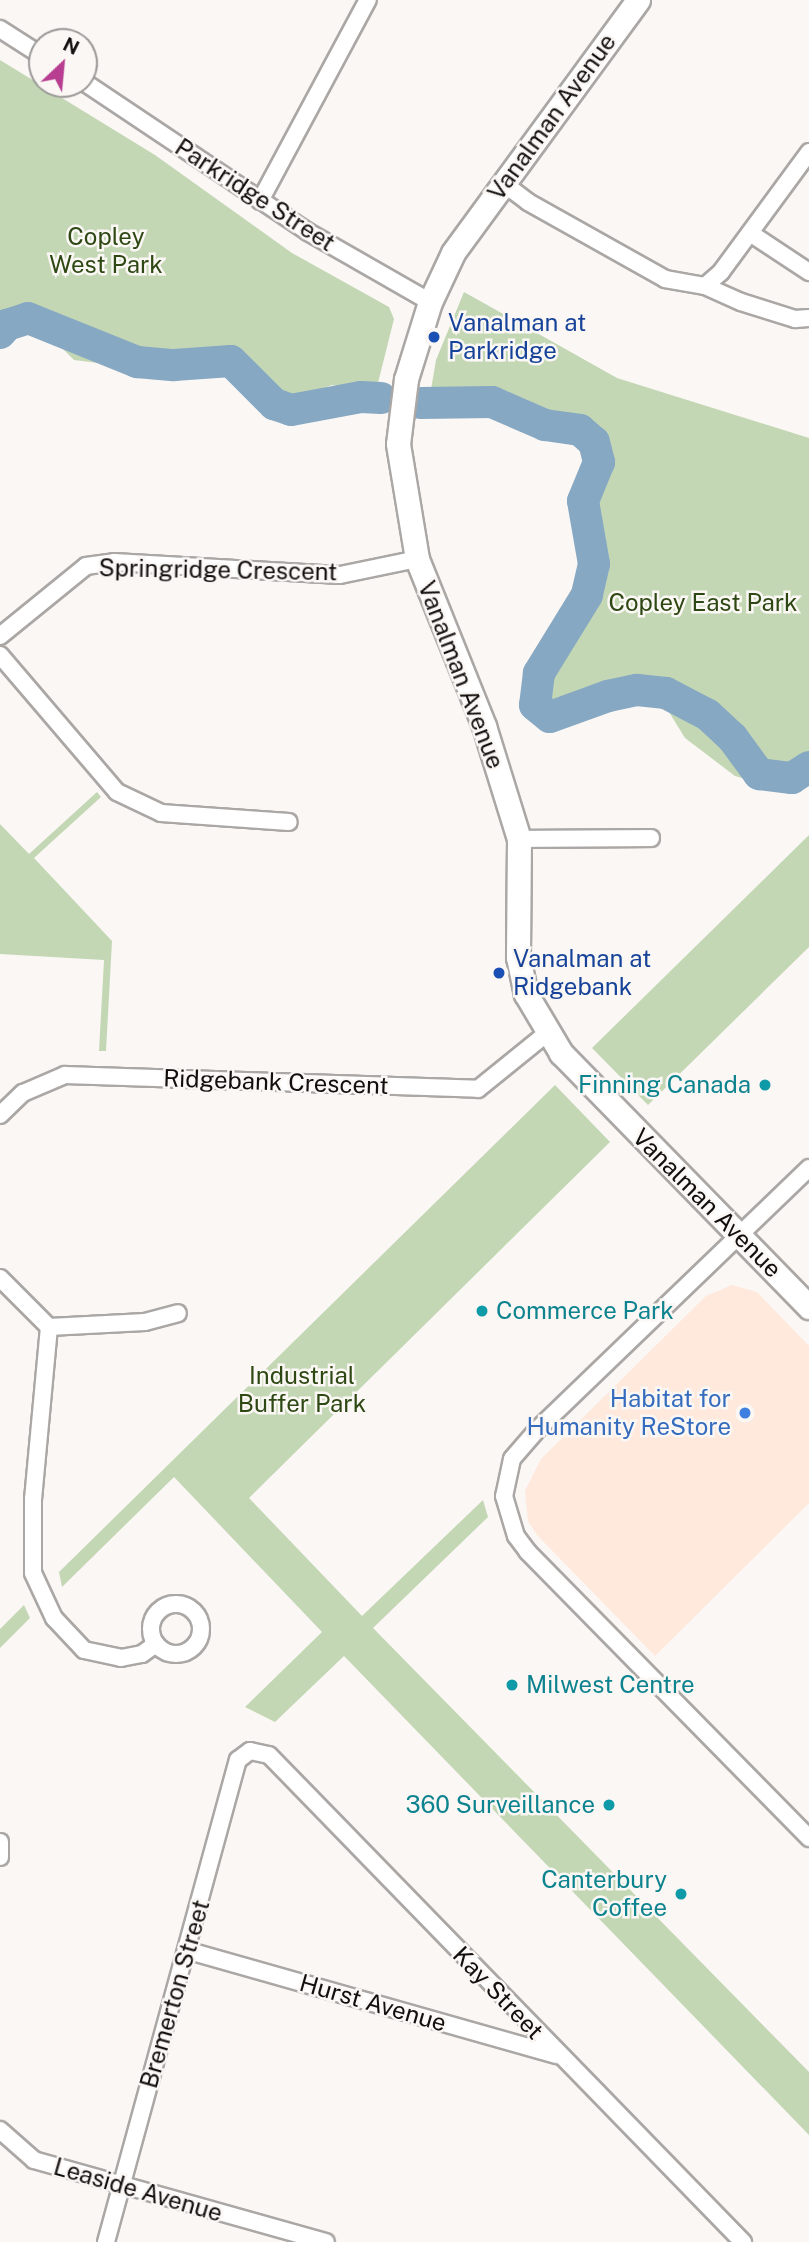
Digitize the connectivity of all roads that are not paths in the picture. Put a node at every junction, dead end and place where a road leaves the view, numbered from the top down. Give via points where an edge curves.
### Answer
1 (368, 0) edge
2 (638, 0) edge
3 (0, 29) edge
4 (28, 47) edge
5 (98, 91) edge
6 (809, 152) edge
7 (503, 183) junction
8 (260, 201) junction
9 (750, 233) junction
10 (809, 272) edge
11 (705, 286) junction
12 (430, 302) junction
13 (809, 318) edge
14 (418, 559) junction
15 (0, 636) edge
16 (0, 655) edge
17 (289, 822) dead end
18 (651, 838) dead end
19 (519, 839) junction
20 (547, 1034) junction
21 (0, 1115) edge
22 (809, 1168) edge
23 (739, 1236) junction
24 (0, 1278) edge
25 (809, 1307) edge
26 (178, 1313) dead end
27 (49, 1327) junction
28 (156, 1644) dead end
29 (250, 1751) joint
30 (809, 1838) edge
31 (0, 1842) edge
32 (0, 1857) edge
33 (189, 1951) junction
34 (557, 2054) junction
35 (0, 2130) edge
36 (121, 2187) junction
37 (106, 2242) edge
38 (326, 2242) edge
39 (743, 2242) edge

1 - 8 street
2 - 7 street, Vanalman Avenue
3 - 4 street
5 - 8 street, Parkridge Street
6 - 9 street
7 - 11 street via 665,279
7 - 12 street, Vanalman Avenue via 453,253
8 - 12 street, Parkridge Street
9 - 10 street
9 - 11 street
11 - 13 street via 751,306 794,319
12 - 14 street, Vanalman Avenue via 406,379 398,444
14 - 15 street, Springridge Crescent via 340,575 114,562 86,566
14 - 19 street, Vanalman Avenue via 484,726
16 - 17 street via 117,792 162,813
18 - 19 street
19 - 20 street, Vanalman Avenue via 518,957 526,994
20 - 21 street, Ridgebank Crescent via 478,1089 65,1075 23,1093
20 - 23 street, Vanalman Avenue
22 - 23 street
23 - 25 street, Vanalman Avenue
23 - 30 street via 537,1430 512,1459 504,1496 516,1536 528,1552
24 - 27 street
26 - 27 street via 145,1322
27 - 28 street via 33,1499 33,1573 54,1618 84,1650 121,1658 142,1654
29 - 33 street, Bremerton Street via 238,1760
29 - 34 street, Kay Street via 269,1755
31 - 32 street
33 - 34 street, Hurst Avenue
33 - 36 street, Bremerton Street
34 - 39 street, Kay Street
35 - 36 street, Leaside Avenue via 34,2160
36 - 37 street, Bremerton Street
36 - 38 street, Leaside Avenue

